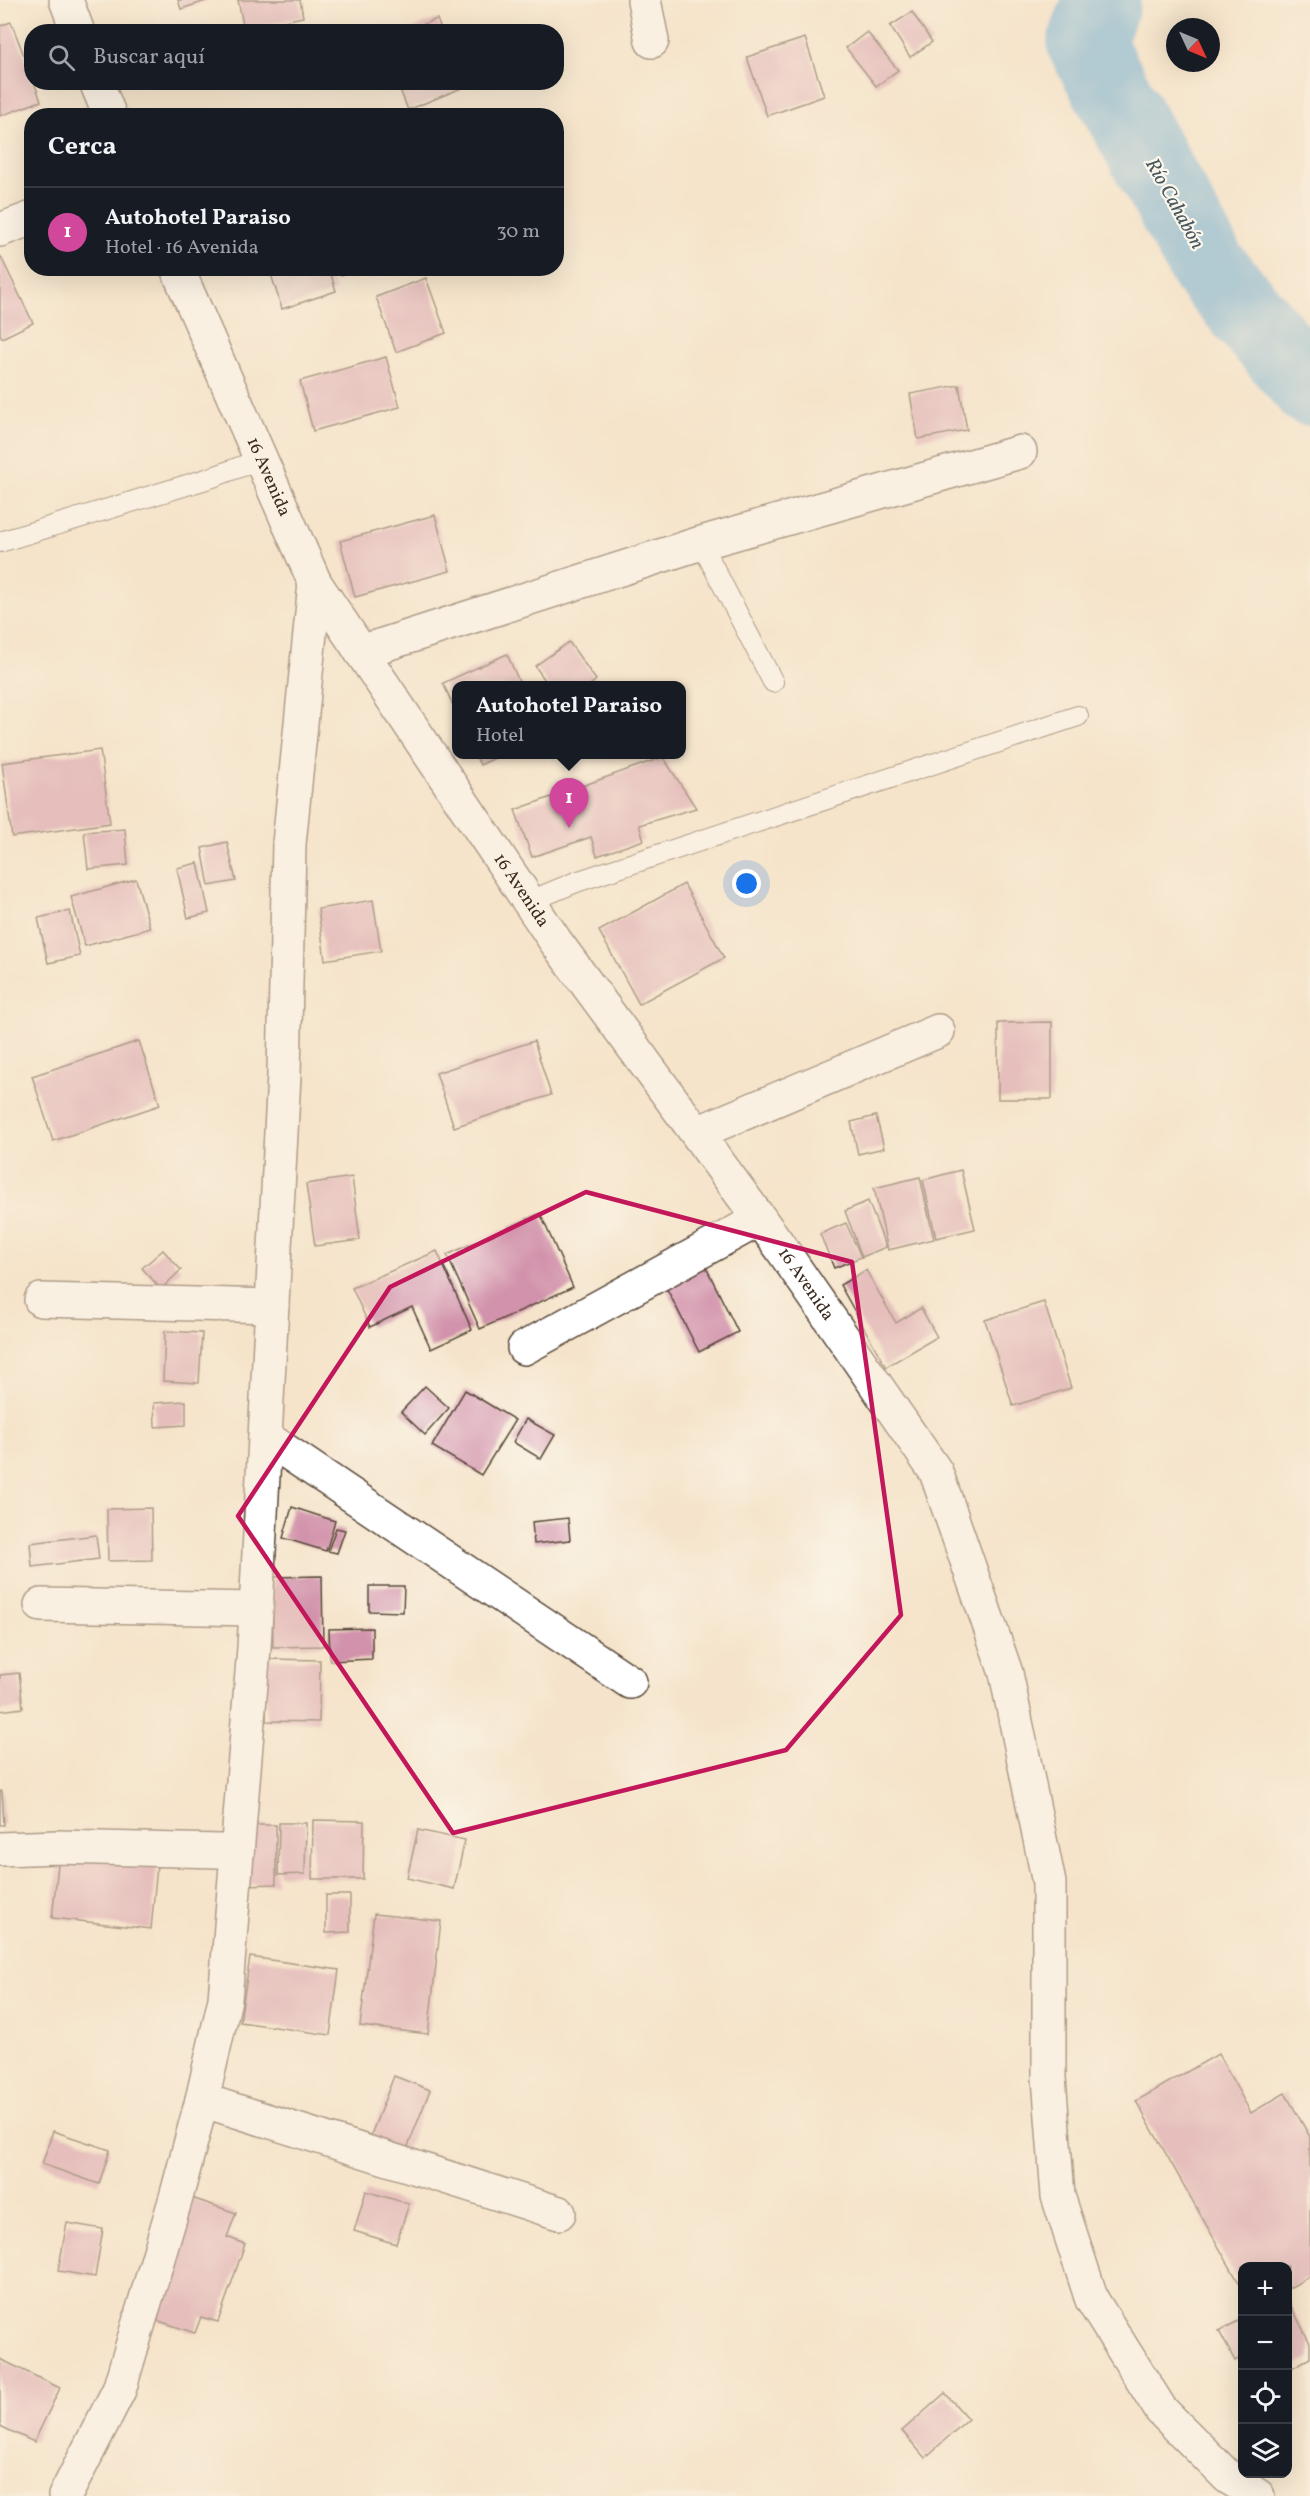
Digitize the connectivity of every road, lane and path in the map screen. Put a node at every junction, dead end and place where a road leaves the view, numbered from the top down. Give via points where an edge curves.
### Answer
1 (66, 0) edge
2 (644, 0) edge
3 (75, 24) edge
4 (652, 41) dead end
5 (99, 90) edge
6 (107, 108) edge
7 (24, 221) edge
8 (0, 230) edge
9 (181, 276) edge
10 (1020, 452) dead end
11 (261, 459) junction
12 (0, 542) edge
13 (701, 543) junction
14 (315, 583) junction
15 (361, 652) junction
16 (773, 682) dead end
17 (1078, 716) dead end
18 (528, 902) junction
19 (939, 1031) dead end
20 (697, 1133) junction
21 (760, 1219) junction
22 (41, 1300) dead end
23 (272, 1306) junction
24 (524, 1348) dead end
25 (265, 1437) junction
26 (41, 1605) dead end
27 (256, 1609) junction
28 (630, 1682) dead end
29 (0, 1849) edge
30 (237, 1853) junction
31 (202, 2100) junction
32 (559, 2213) dead end
33 (65, 2496) edge
34 (1258, 2496) edge

1 - 3 street
2 - 4 street
5 - 6 street
7 - 8 street
9 - 11 street, 16 Avenida
10 - 13 street
11 - 12 lane
11 - 14 street, 16 Avenida
13 - 15 street
13 - 16 lane
14 - 15 street, 16 Avenida
14 - 23 street via 290,844
15 - 18 street, 16 Avenida
17 - 18 lane via 576,882
18 - 20 street, 16 Avenida
19 - 20 street
20 - 21 street, 16 Avenida
21 - 24 street
21 - 34 street, 16 Avenida via 936,1472 1006,1672 1049,1883 1049,2077 1058,2196 1092,2300 1161,2410 1228,2477
22 - 23 street
23 - 25 street
25 - 27 street
25 - 28 street
26 - 27 street
27 - 30 street
29 - 30 street via 70,1847
30 - 31 street via 225,1999
31 - 32 street
31 - 33 street via 119,2390

